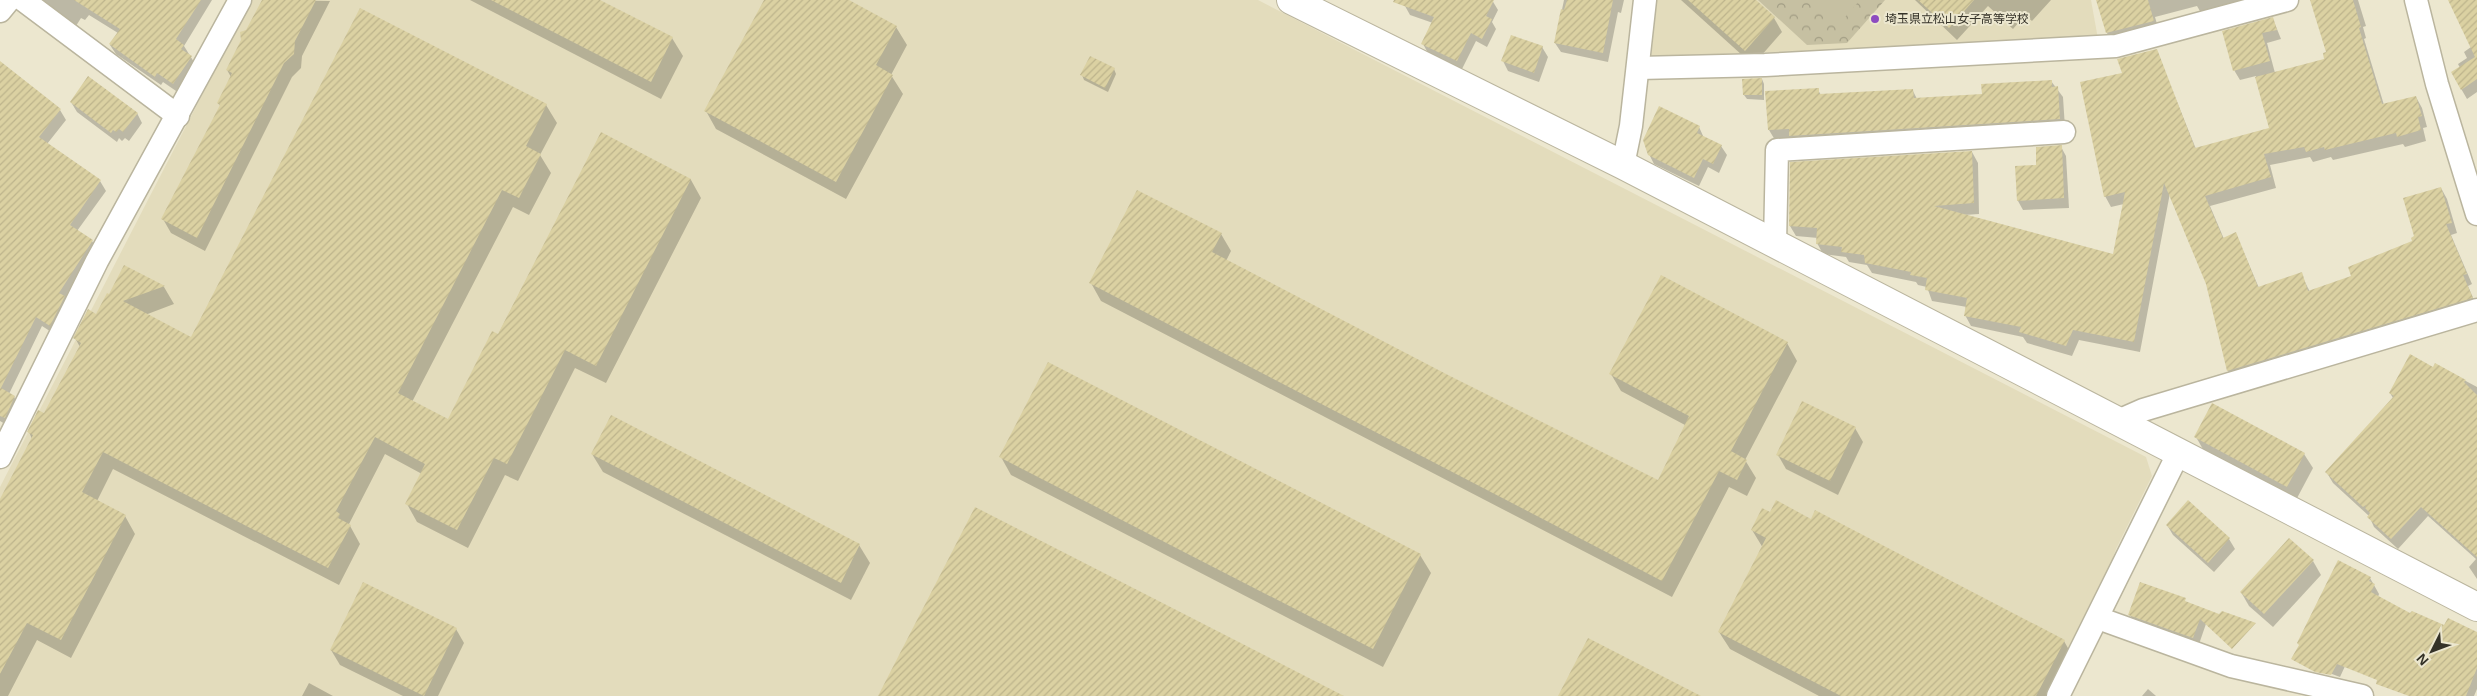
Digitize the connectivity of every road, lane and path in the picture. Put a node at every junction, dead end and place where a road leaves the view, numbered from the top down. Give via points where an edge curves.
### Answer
1 (9, 0) edge
2 (23, 0) edge
3 (240, 0) edge
4 (1291, 0) edge
5 (1645, 0) edge
6 (2287, 0) edge
7 (2416, 0) edge
8 (0, 11) edge
9 (1639, 68) junction
10 (178, 116) junction
11 (2064, 132) dead end
12 (1623, 165) junction
13 (2477, 214) edge
14 (1775, 244) junction
15 (2477, 310) edge
16 (2118, 421) junction
17 (2179, 452) junction
18 (0, 457) edge
19 (2477, 607) edge
20 (2098, 618) junction
21 (2058, 696) edge
22 (2362, 696) edge

1 - 8 street
2 - 10 street
3 - 10 street
4 - 12 street
5 - 9 street
6 - 9 street via 2116,46 1765,65
7 - 13 street via 2437,84
9 - 12 street
10 - 18 street via 97,261
11 - 14 street via 1777,150
12 - 14 street
14 - 16 street
15 - 16 street via 2152,407
16 - 17 street
17 - 19 street
17 - 20 street
20 - 21 street
20 - 22 street via 2231,666

